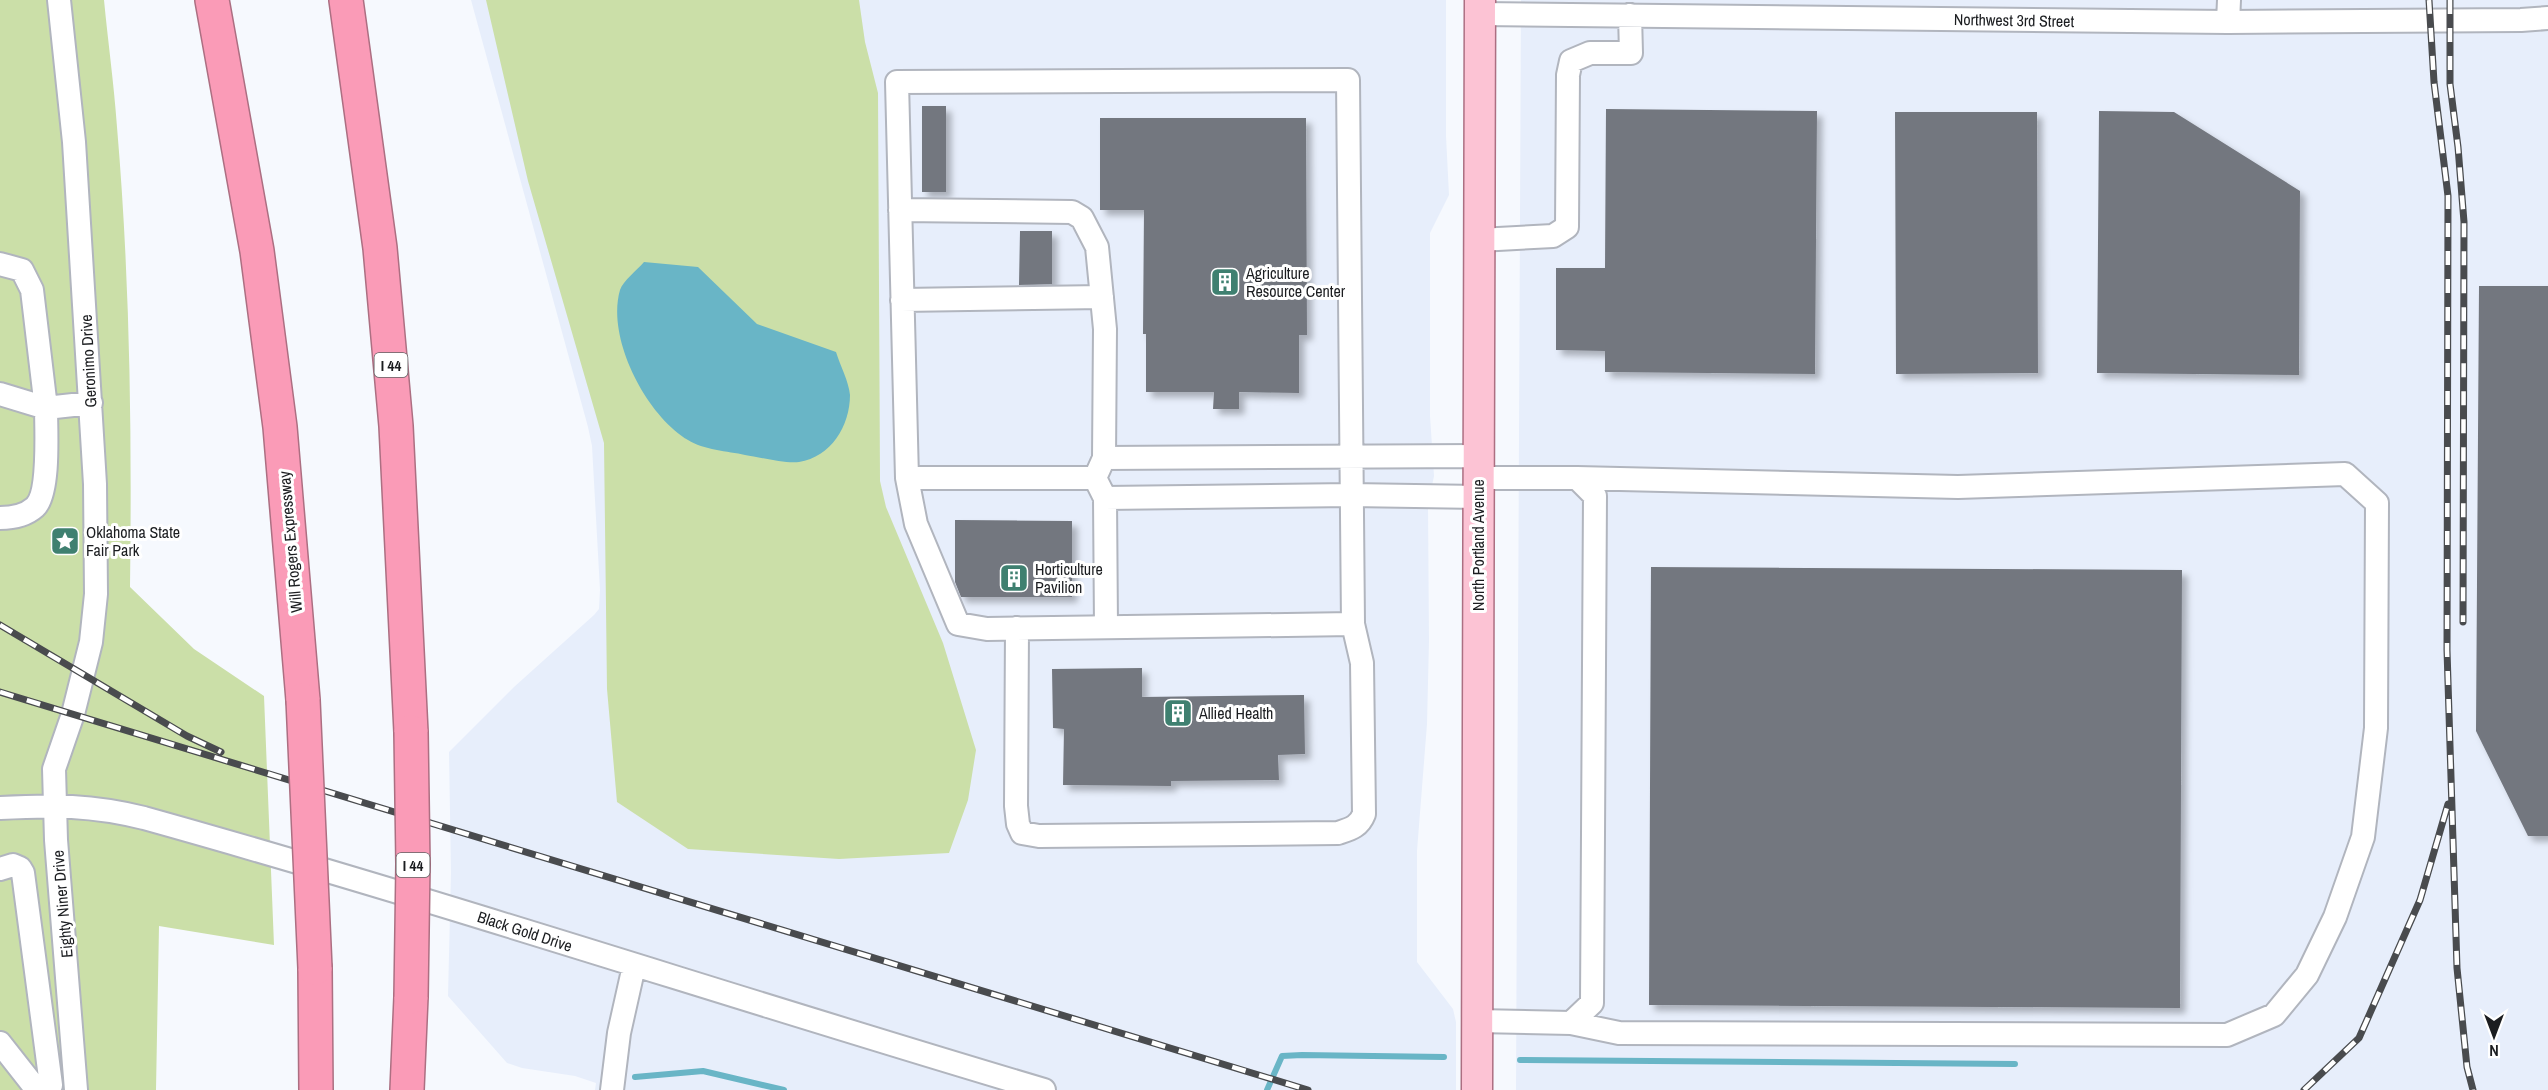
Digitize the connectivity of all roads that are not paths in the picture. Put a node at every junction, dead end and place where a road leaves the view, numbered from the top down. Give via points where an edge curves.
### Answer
1 (59, 0) edge
2 (212, 0) edge
3 (346, 0) edge
4 (1480, 7) edge
5 (1558, 7) edge
6 (2228, 11) edge
7 (1630, 15) junction
8 (2548, 18) edge
9 (900, 210) junction
10 (1479, 240) junction
11 (0, 264) edge
12 (1102, 297) junction
13 (902, 300) junction
14 (0, 394) edge
15 (91, 403) junction
16 (46, 408) junction
17 (1351, 456) junction
18 (1100, 468) junction
19 (1479, 477) junction
20 (907, 478) junction
21 (1577, 478) junction
22 (1352, 495) junction
23 (1105, 498) junction
24 (0, 518) edge
25 (1353, 624) junction
26 (1106, 627) junction
27 (1017, 628) junction
28 (71, 721) joint
29 (55, 805) junction
30 (0, 808) edge
31 (0, 869) edge
32 (633, 966) junction
33 (1477, 1021) junction
34 (1562, 1023) junction
35 (0, 1043) edge
36 (37, 1090) edge
37 (47, 1090) edge
38 (76, 1090) edge
39 (316, 1090) edge
40 (407, 1090) edge
41 (612, 1090) edge
42 (1044, 1090) edge
43 (1477, 1090) edge

1 - 15 street, Geronimo Drive via 74,141
2 - 39 highway, Will Rogers Expressway, bridge via 257,251 278,415 303,700 315,969
3 - 40 highway, I 44, bridge via 380,248 394,402 411,732 413,864
4 - 5 street, Northwest 3rd Street
4 - 10 main road, North Portland Avenue
5 - 7 street, Northwest 3rd Street
6 - 7 street, Northwest 3rd Street
6 - 8 street, Northwest 3rd Street
7 - 10 street via 1631,53 1590,53 1571,61 1567,227 1553,236
9 - 12 street via 1072,212 1082,218 1098,247
9 - 13 street
9 - 17 street via 897,82 1348,80
10 - 19 main road, North Portland Avenue
11 - 16 street via 22,270 32,290
12 - 13 street
12 - 18 street via 1105,329
13 - 20 street
14 - 16 street
15 - 16 street
15 - 28 street, Geronimo Drive via 96,594 91,642
16 - 24 street via 44,490 37,506 16,518
17 - 18 street
17 - 19 street
17 - 22 street
18 - 20 street
18 - 23 street
19 - 21 street
19 - 22 street
19 - 33 main road, North Portland Avenue
20 - 27 street via 916,524 958,624 987,629
21 - 34 street via 1595,496 1592,1003
21 - 34 street via 1958,487 2345,474 2377,503 2376,728 2363,837 2335,917 2307,975 2274,1015 2227,1035 1619,1033
22 - 23 street
22 - 25 street
23 - 26 street
25 - 26 street
25 - 27 street via 1362,663 1364,814 1362,821 1346,831 1314,834 1023,833 1016,806
26 - 27 street
28 - 29 street, Eighty Niner Drive via 54,769
29 - 30 street, Black Gold Drive
29 - 32 street, Black Gold Drive via 97,807 144,818
29 - 38 street, Eighty Niner Drive
31 - 37 street via 12,865 23,873 51,1085
32 - 41 street
32 - 42 street, Black Gold Drive
33 - 34 street
33 - 43 main road, North Portland Avenue
35 - 36 street

